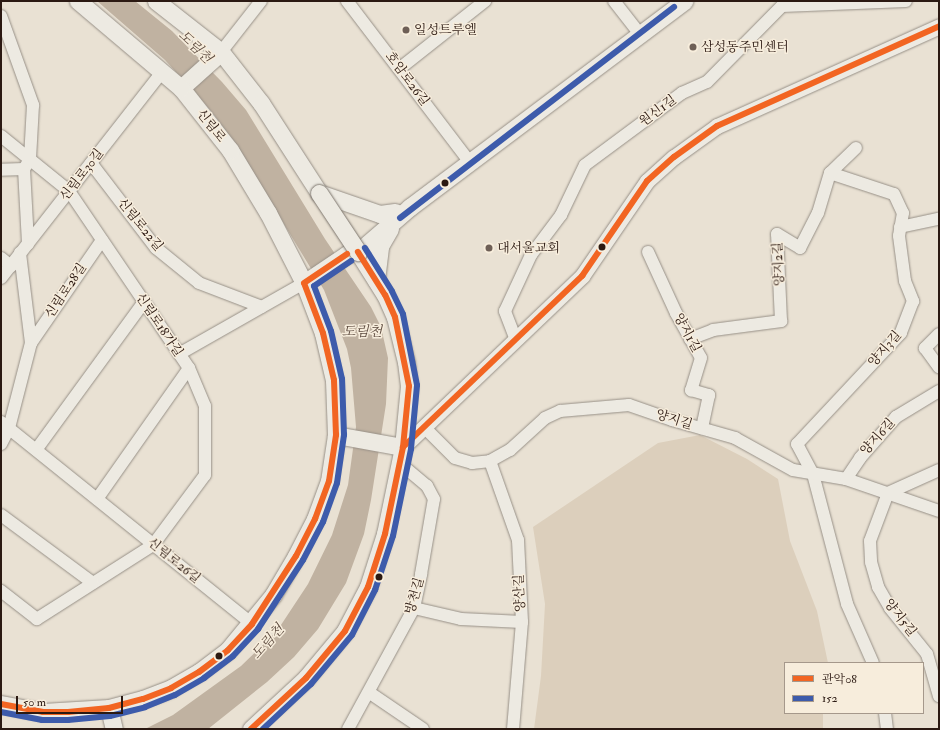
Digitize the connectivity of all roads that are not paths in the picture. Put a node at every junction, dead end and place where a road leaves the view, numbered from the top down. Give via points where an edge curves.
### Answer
1 (78, 1) edge
2 (156, 1) edge
3 (261, 1) edge
4 (347, 1) edge
5 (614, 1) edge
6 (669, 1) edge
7 (684, 1) edge
8 (906, 1) edge
9 (481, 2) edge
10 (792, 3) edge
11 (1, 16) edge
12 (939, 26) edge
13 (636, 28) junction
14 (221, 52) junction
15 (399, 69) junction
16 (162, 72) junction
17 (183, 87) junction
18 (1, 136) edge
19 (856, 148) dead end
20 (466, 157) junction
21 (91, 163) junction
22 (27, 164) junction
23 (1, 170) edge
24 (830, 173) junction
25 (69, 191) junction
26 (319, 193) junction
27 (397, 214) junction
28 (939, 219) edge
29 (900, 227) junction
30 (102, 240) junction
31 (24, 249) junction
32 (648, 252) dead end
33 (350, 253) junction
34 (1, 258) edge
35 (10, 266) junction
36 (1, 278) edge
37 (376, 280) junction
38 (306, 281) junction
39 (144, 302) junction
40 (262, 307) junction
41 (939, 334) edge
42 (690, 339) junction
43 (516, 340) junction
44 (31, 343) junction
45 (179, 354) junction
46 (939, 367) edge
47 (188, 368) junction
48 (939, 391) edge
49 (5, 425) edge
50 (425, 428) junction
51 (702, 428) junction
52 (336, 434) junction
53 (1, 444) edge
54 (404, 447) junction
55 (36, 450) junction
56 (490, 461) junction
57 (400, 463) junction
58 (939, 470) edge
59 (813, 474) junction
60 (846, 479) junction
61 (888, 493) junction
62 (97, 499) junction
63 (939, 511) edge
64 (1, 515) edge
65 (154, 545) junction
66 (93, 584) junction
67 (1, 591) edge
68 (414, 608) junction
69 (522, 622) junction
70 (252, 624) junction
71 (873, 662) edge
72 (370, 693) junction
73 (939, 696) edge
74 (1, 704) edge
75 (109, 708) junction
76 (885, 714) edge
77 (114, 729) edge
78 (251, 729) edge
79 (348, 729) edge
80 (423, 729) edge
81 (513, 729) edge
82 (886, 729) edge

1 - 16 main road, 신림로
2 - 14 main road
3 - 14 street
4 - 15 street, 호암로26길
5 - 13 street
6 - 13 main road
7 - 27 main road
8 - 10 street, 원신1길
9 - 15 street
10 - 43 street, 원신1길 via 782,6 707,82 682,93 586,165 561,215 531,255 505,311
11 - 22 street via 33,105
12 - 43 street via 717,126 674,157 647,181 582,276
13 - 20 main road
14 - 17 main road
14 - 26 main road via 261,103
15 - 20 street, 호암로26길
16 - 17 main road, 신림로
16 - 21 street, 신림로30길
17 - 38 main road, 신림로 via 230,150
18 - 22 street, 신림로18가길
19 - 24 street, 양지2길
20 - 27 main road
21 - 25 street, 신림로30길
21 - 40 street, 신림로22길 via 156,248 199,283
22 - 23 street
22 - 25 street, 신림로18가길
22 - 31 street
24 - 29 street, 양지3길 via 894,194 903,213
24 - 42 street, 양지2길 via 818,213 800,248 777,234 781,321 713,330
25 - 30 street, 신림로18가길
25 - 31 street, 신림로30길
26 - 27 main road via 380,214
26 - 33 main road, bridge
27 - 33 main road
27 - 37 main road via 380,246
28 - 29 street
29 - 59 street, 양지3길 via 905,281 913,301 901,333 797,444
30 - 39 street, 신림로18가길
30 - 44 street, 신림로28길
31 - 35 street, 신림로30길
31 - 44 street, 신림로28길
32 - 42 street, 양지1길
33 - 37 main road
33 - 38 main road
34 - 35 street
35 - 36 street, 신림로30길
37 - 54 main road via 395,317 406,362 409,386
38 - 40 street
38 - 52 main road, 신림로 via 329,356 336,406
39 - 45 street, 신림로18가길
39 - 55 street
40 - 45 street
41 - 46 street via 925,348
42 - 51 street, 양지1길 via 701,358 691,390 709,395
43 - 50 street
44 - 49 street, 신림로28길
45 - 47 street, 신림로18가길
47 - 62 street
47 - 65 street, 신림로18가길 via 205,406 205,475
48 - 60 street, 양지6길 via 896,417 860,458
49 - 53 street, 신림로28길
49 - 55 street, 신림로26길
50 - 54 street
50 - 56 street, 양지길 via 455,458 472,463
51 - 56 street, 양지길 via 629,405 560,411 545,418 510,450
51 - 59 street, 양지길 via 735,438 793,470
52 - 54 main road
52 - 70 main road, 신림로 via 328,481 315,519 277,589
54 - 57 main road
55 - 62 street, 신림로26길
56 - 69 street, 양산길 via 518,540
57 - 68 street, 방천길 via 427,486 434,499
57 - 78 main road via 385,534 368,587 345,631 306,678
58 - 61 street
59 - 60 street, 양지길
59 - 71 street via 847,604
60 - 61 street, 양지길
61 - 63 street, 양지길
61 - 73 street, 양지5길 via 870,541 873,568 878,587 890,608 927,654
62 - 65 street, 신림로26길
64 - 66 street
65 - 66 street
65 - 70 street, 신림로26길
66 - 67 street via 37,619
68 - 69 street via 461,619
68 - 72 street, 방천길
69 - 81 street, 양산길
70 - 75 main road, 신림로 via 228,650 199,672 171,688
72 - 79 street, 방천길
72 - 80 street
74 - 75 main road, 신림로 via 43,712
75 - 77 main road
76 - 82 street

